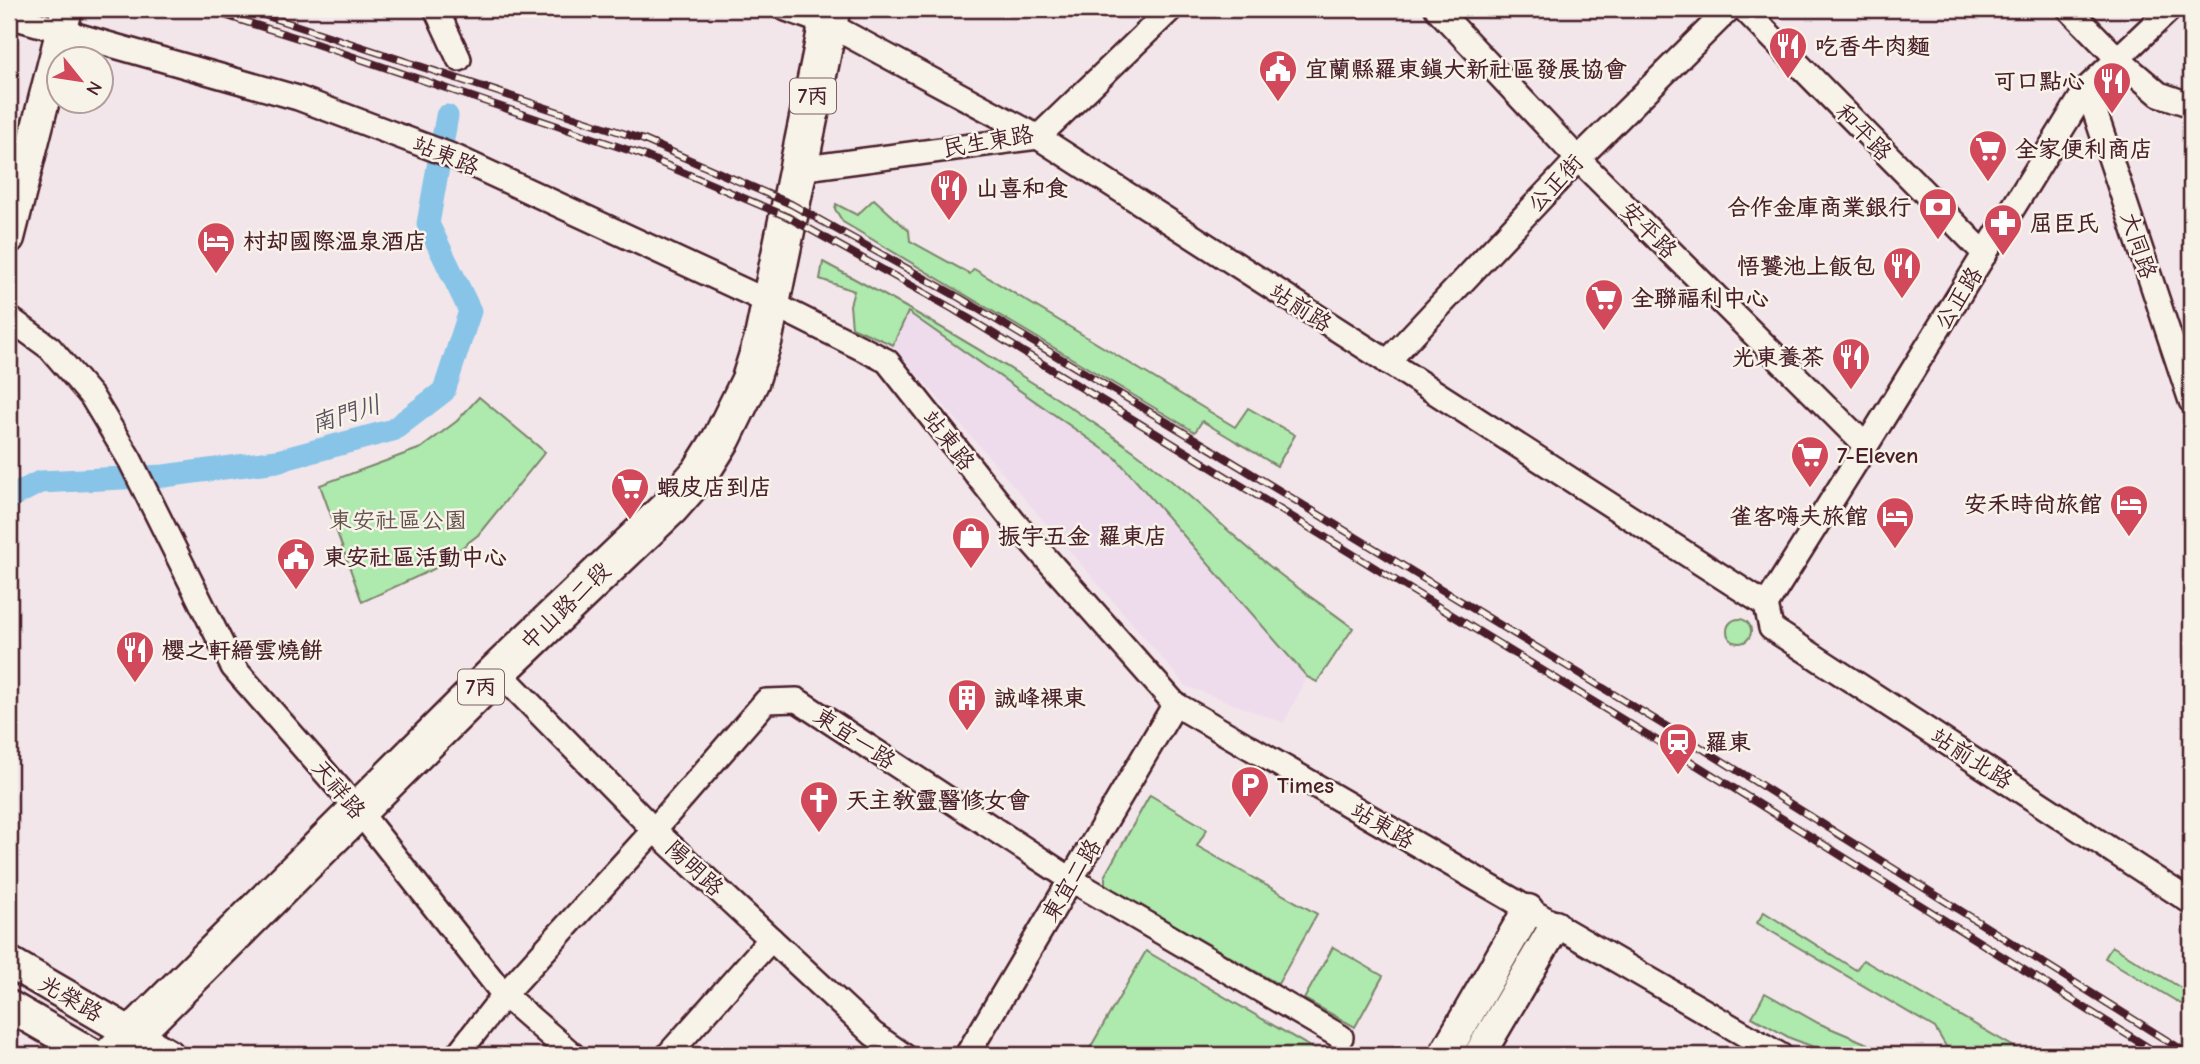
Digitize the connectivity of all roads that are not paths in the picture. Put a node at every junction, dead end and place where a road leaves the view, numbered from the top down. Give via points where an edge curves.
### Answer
1 (436, 9) edge
2 (786, 9) edge
3 (1171, 9) edge
4 (1437, 9) edge
5 (1729, 9) edge
6 (1744, 9) edge
7 (2069, 9) edge
8 (2170, 9) edge
9 (9, 16) edge
10 (829, 16) edge
11 (64, 20) edge
12 (458, 59) dead end
13 (2118, 60) junction
14 (2087, 88) junction
15 (2191, 105) edge
16 (1038, 137) junction
17 (1578, 159) junction
18 (798, 169) junction
19 (9, 238) edge
20 (1985, 254) junction
21 (771, 303) junction
22 (9, 318) edge
23 (1387, 362) junction
24 (2191, 401) edge
25 (1866, 446) junction
26 (1766, 605) junction
27 (498, 671) junction
28 (1175, 704) junction
29 (358, 810) junction
30 (654, 830) junction
31 (1072, 880) junction
32 (2191, 902) edge
33 (1528, 910) junction
34 (1556, 926) junction
35 (771, 939) junction
36 (9, 962) edge
37 (504, 995) junction
38 (9, 1006) edge
39 (1341, 1037) dead end
40 (123, 1045) edge
41 (94, 1055) edge
42 (169, 1055) edge
43 (457, 1055) edge
44 (573, 1055) edge
45 (668, 1055) edge
46 (903, 1055) edge
47 (967, 1055) edge
48 (1444, 1055) edge
49 (1479, 1055) edge
50 (1780, 1055) edge

1 - 12 street
2 - 10 street, 站前路
3 - 16 street, 民生東路
4 - 17 street, 安平路
5 - 17 street, 公正街
6 - 20 street, 和平路
7 - 13 street
8 - 13 street, 公正路
9 - 11 street, 站東路
10 - 16 street, 站前路
10 - 18 main road, 7丙
11 - 19 street
11 - 21 street, 站東路 via 298,98 455,157
13 - 14 street, 公正路
13 - 15 street via 2159,93
14 - 20 street, 公正路
14 - 24 street, 大同路
16 - 18 street, 民生東路
16 - 23 street, 站前路
17 - 23 street, 公正街
17 - 25 street, 安平路
18 - 21 main road, 中山路二段 / 7丙
20 - 25 street, 公正路
21 - 27 main road, 中山路二段 / 7丙 via 750,381 700,473
21 - 28 street, 站東路 via 887,360 1014,522
22 - 29 street, 天祥路 via 50,348 92,397 130,460 233,667
23 - 26 street, 站前路
25 - 26 street, 公正路
26 - 32 street, 站前北路 via 1771,628
27 - 29 main road, 中山路二段 / 7丙
27 - 30 street, 陽明路
28 - 31 street, 東宜二路
28 - 33 street, 站東路
29 - 37 street, 天祥路
29 - 40 main road, 中山路二段 / 7丙
30 - 31 street, 東宜一路 via 766,701 797,700
30 - 35 street, 陽明路
30 - 37 street, 東宜一路
31 - 39 street, 東宜一路
31 - 47 street, 東宜二路
33 - 34 street, 站東路
33 - 48 street
34 - 49 street
34 - 50 street, 站東路
35 - 45 street
35 - 46 street, 陽明路 via 873,1034
36 - 40 street, 光榮路
37 - 43 street, 東宜一路
37 - 44 street, 天祥路
38 - 41 street, 光榮路
40 - 42 street, 光榮路

